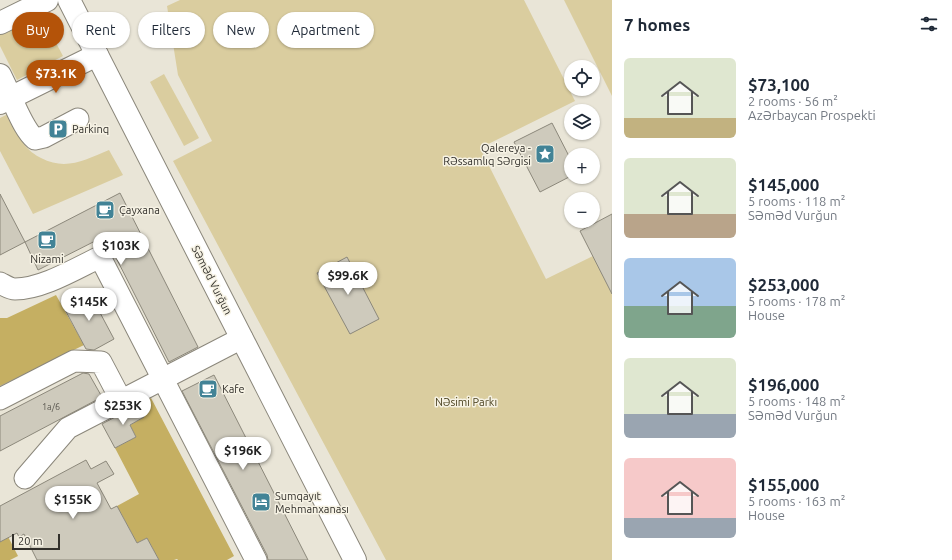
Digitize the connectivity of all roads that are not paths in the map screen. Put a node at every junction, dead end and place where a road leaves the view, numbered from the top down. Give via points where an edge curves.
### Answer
1 (47, 0) edge
2 (69, 0) edge
3 (0, 23) edge
4 (97, 55) junction
5 (0, 76) edge
6 (5, 100) edge
7 (78, 119) dead end
8 (0, 284) edge
9 (242, 338) junction
10 (163, 379) junction
11 (0, 399) edge
12 (121, 400) junction
13 (25, 478) dead end
14 (256, 560) edge
15 (355, 560) edge

1 - 3 main road
2 - 4 main road, Səməd Vurğun
4 - 6 main road
4 - 9 main road, Səməd Vurğun
5 - 6 main road
6 - 7 lane via 35,139
8 - 10 lane via 13,289 30,287 48,282 100,257
9 - 10 lane
9 - 15 main road, Səməd Vurğun
10 - 12 lane
10 - 14 lane
11 - 12 lane via 74,361 101,362
12 - 13 lane via 68,428

